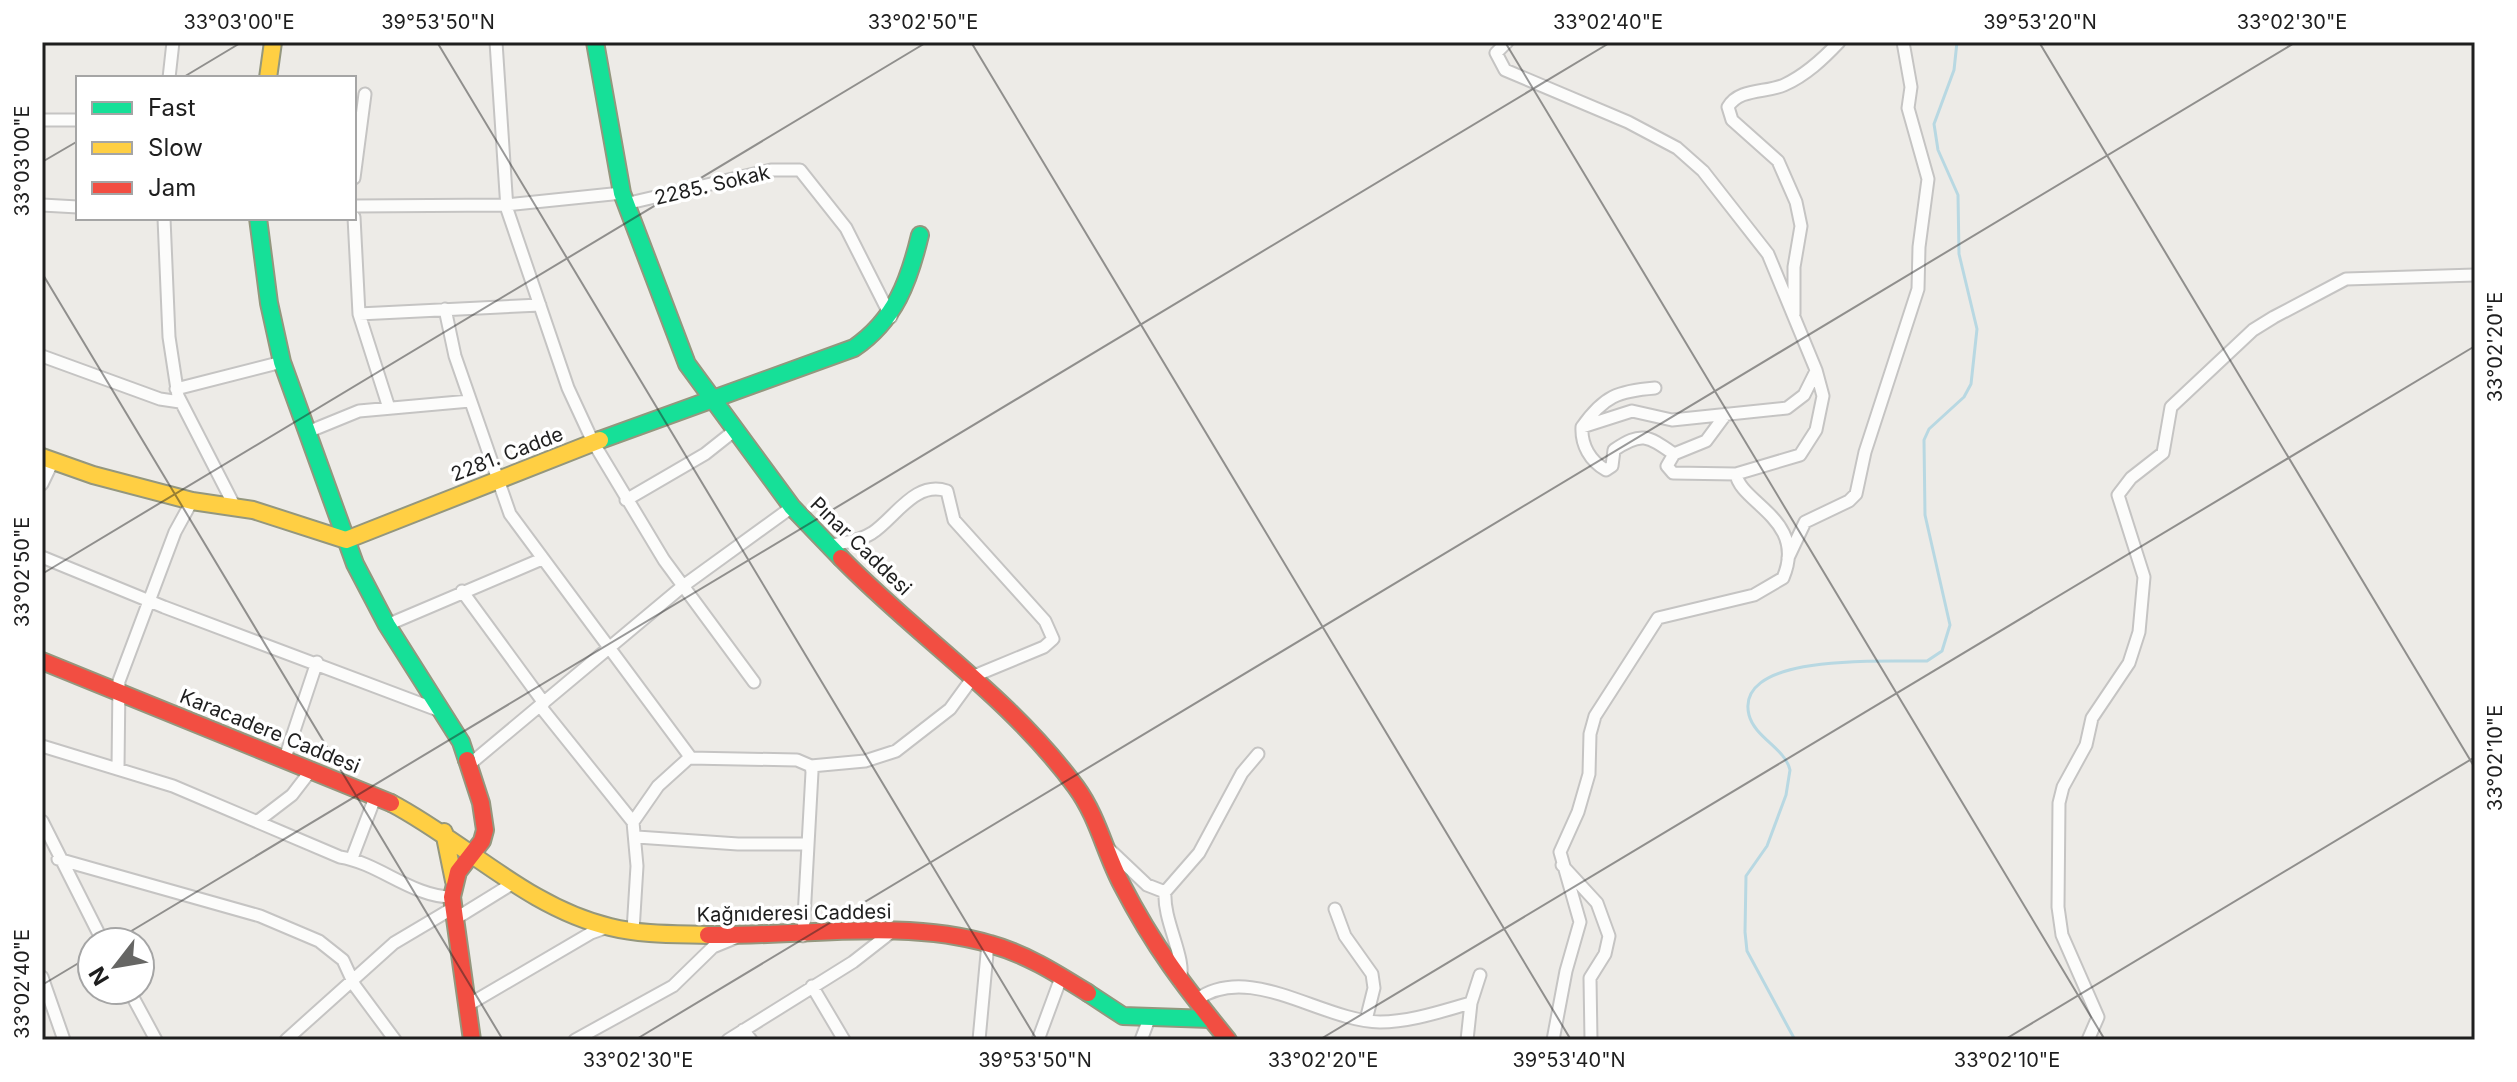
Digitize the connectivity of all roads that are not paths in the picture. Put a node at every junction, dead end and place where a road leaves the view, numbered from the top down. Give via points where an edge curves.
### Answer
1 (173, 42) edge
2 (273, 42) edge
3 (496, 42) edge
4 (595, 42) edge
5 (1507, 42) edge
6 (1839, 42) edge
7 (1903, 42) edge
8 (169, 76) edge
9 (268, 76) edge
10 (365, 94) dead end
11 (42, 120) edge
12 (76, 120) edge
13 (356, 163) edge
14 (623, 199) junction
15 (42, 205) edge
16 (506, 205) junction
17 (356, 206) edge
18 (76, 207) edge
19 (164, 220) edge
20 (258, 220) edge
21 (354, 220) edge
22 (920, 235) dead end
23 (2475, 275) edge
24 (540, 305) junction
25 (445, 309) junction
26 (359, 314) junction
27 (1794, 316) junction
28 (891, 317) junction
29 (42, 356) edge
30 (282, 362) junction
31 (1816, 370) junction
32 (1655, 388) dead end
33 (176, 389) junction
34 (712, 400) junction
35 (470, 401) junction
36 (180, 402) junction
37 (389, 408) junction
38 (1726, 414) junction
39 (1582, 427) junction
40 (310, 431) junction
41 (734, 431) junction
42 (593, 442) junction
43 (1674, 454) junction
44 (48, 459) edge
45 (1736, 474) junction
46 (496, 479) junction
47 (42, 484) edge
48 (626, 500) junction
49 (192, 501) junction
50 (235, 507) junction
51 (792, 507) junction
52 (1803, 525) junction
53 (1779, 526) junction
54 (346, 540) junction
55 (829, 545) junction
56 (42, 557) edge
57 (1788, 558) junction
58 (542, 559) junction
59 (683, 586) junction
60 (462, 591) junction
61 (148, 601) junction
62 (387, 625) junction
63 (612, 649) junction
64 (42, 661) edge
65 (317, 662) junction
66 (974, 676) junction
67 (754, 682) dead end
68 (117, 691) junction
69 (542, 704) junction
70 (444, 712) junction
71 (42, 746) edge
72 (1258, 754) dead end
73 (285, 758) junction
74 (691, 758) junction
75 (470, 764) junction
76 (811, 766) junction
77 (118, 769) junction
78 (312, 769) junction
79 (376, 795) junction
80 (42, 821) edge
81 (258, 821) junction
82 (633, 822) junction
83 (45, 832) edge
84 (444, 832) junction
85 (637, 837) junction
86 (808, 844) junction
87 (1105, 847) junction
88 (475, 855) junction
89 (352, 858) junction
90 (58, 859) junction
91 (1561, 865) junction
92 (515, 882) junction
93 (1165, 892) junction
94 (454, 901) junction
95 (1335, 909) dead end
96 (94, 926) edge
97 (608, 927) junction
98 (894, 930) junction
99 (633, 931) junction
100 (740, 936) junction
101 (803, 936) junction
102 (988, 943) junction
103 (1062, 975) junction
104 (1480, 975) dead end
105 (42, 977) edge
106 (352, 980) junction
107 (1180, 982) junction
108 (812, 986) junction
109 (1196, 1000) junction
110 (1471, 1003) junction
111 (468, 1005) junction
112 (138, 1006) edge
113 (1149, 1019) junction
114 (1210, 1019) junction
115 (1366, 1020) junction
116 (300, 1028) junction
117 (747, 1035) edge
118 (1226, 1039) edge
119 (64, 1040) edge
120 (156, 1040) edge
121 (286, 1040) edge
122 (309, 1040) edge
123 (395, 1040) edge
124 (472, 1040) edge
125 (575, 1040) edge
126 (728, 1040) edge
127 (844, 1040) edge
128 (979, 1040) edge
129 (1038, 1040) edge
130 (1141, 1040) edge
131 (1467, 1040) edge
132 (1553, 1040) edge
133 (1591, 1040) edge
134 (2088, 1040) edge

1 - 8 street
2 - 9 street
3 - 16 street
4 - 14 street, Pınar Caddesi
5 - 27 street via 1496,53 1505,70 1628,122 1694,162 1768,254
6 - 27 street via 1794,80 1739,95 1728,107 1732,120 1778,161 1796,202 1801,226
7 - 52 street via 1911,87 1908,108 1928,179 1918,289 1856,494
10 - 13 street
11 - 12 street
14 - 16 street, 2285. Sokak
14 - 28 street, 2285. Sokak via 771,170 800,170 846,228
14 - 34 street, Pınar Caddesi via 677,345
15 - 18 street
16 - 17 street, 2285. Sokak
16 - 24 street
19 - 33 street
20 - 30 street
21 - 26 street
22 - 28 street, 2281. Cadde
23 - 134 street via 2346,279 2274,317 2253,330 2171,407 2163,453 2122,486 2121,510 2144,577 2139,632 2129,663 2092,718 2086,745 2063,787 2057,817 2062,935 2098,1017
24 - 25 street
24 - 42 street via 565,381
25 - 26 street
25 - 35 street
26 - 37 street
27 - 31 street
28 - 34 street, 2281. Cadde via 854,348
29 - 36 street
30 - 33 street
30 - 40 street
31 - 38 street via 1804,395 1791,406
31 - 45 street via 1822,405 1807,448 1782,463
32 - 39 street via 1616,393
33 - 36 street
34 - 41 street, Pınar Caddesi
34 - 42 street, 2281. Cadde
35 - 37 street
35 - 46 street
36 - 50 street
37 - 40 street via 359,411
38 - 39 street via 1672,420 1632,411
38 - 43 street via 1706,441
39 - 43 street via 1585,447 1604,469 1612,466 1614,450 1639,437 1648,436
40 - 54 street
41 - 48 street
41 - 51 street, Pınar Caddesi
42 - 46 street, 2281. Cadde
42 - 48 street
43 - 45 street via 1667,466 1673,473
44 - 47 street
44 - 49 street
45 - 53 street via 1738,483
46 - 54 street, 2281. Cadde
46 - 58 street via 510,514
48 - 59 street
49 - 50 street
49 - 61 street
50 - 54 street
51 - 55 street, Pınar Caddesi
51 - 59 street
52 - 53 street
52 - 57 street
53 - 57 street
54 - 62 street
55 - 66 street, Pınar Caddesi
55 - 66 street via 866,536 924,491 947,491 954,520 1054,636 1044,647
56 - 61 street
57 - 91 street via 1783,578 1768,590 1662,617 1650,627 1593,721 1589,774 1562,846
58 - 60 street
58 - 63 street
59 - 63 street
59 - 67 street
60 - 62 street
60 - 69 street
61 - 65 street
61 - 68 street
62 - 70 street
63 - 69 street
63 - 74 street
64 - 68 street, Karacadere Caddesi
65 - 70 street
65 - 73 street
66 - 76 street via 950,709 896,751 865,761
66 - 87 street, Pınar Caddesi via 1019,719 1075,786
68 - 73 street, Karacadere Caddesi
68 - 77 street
69 - 75 street
69 - 82 street
70 - 75 street
71 - 77 street
72 - 93 street via 1199,853
73 - 78 street, Karacadere Caddesi
74 - 76 street via 797,760
74 - 82 street via 674,768
75 - 88 street via 485,830
76 - 86 street
77 - 81 street
78 - 79 street, Karacadere Caddesi
78 - 81 street via 292,795
79 - 84 street, Karacadere Caddesi
79 - 89 street
80 - 83 street
81 - 89 street
82 - 85 street
83 - 90 street
84 - 88 street, Karacadere Caddesi
84 - 94 street
85 - 86 street
85 - 99 street
86 - 101 street
87 - 93 street via 1147,885
87 - 107 street, Pınar Caddesi via 1137,916
88 - 92 street, Kağnıderesi Caddesi
88 - 94 street
89 - 94 street
90 - 96 street
90 - 106 street via 260,916 328,946 343,960
91 - 132 street via 1580,922
91 - 133 street via 1597,903 1609,936 1590,978
92 - 94 street
92 - 97 street, Kağnıderesi Caddesi via 569,913
93 - 107 street
94 - 106 street
94 - 111 street
95 - 115 street via 1345,936 1372,974
97 - 99 street, Kağnıderesi Caddesi
97 - 111 street
98 - 101 street, Kağnıderesi Caddesi
98 - 102 street, Kağnıderesi Caddesi
98 - 108 street
99 - 100 street, Kağnıderesi Caddesi
100 - 101 street, Kağnıderesi Caddesi
100 - 125 street via 713,947 673,986
102 - 103 street, Kağnıderesi Caddesi
102 - 128 street
103 - 113 street, Kağnıderesi Caddesi via 1112,1010
103 - 129 street
104 - 110 street
105 - 119 street
106 - 116 street
106 - 123 street
107 - 109 street, Pınar Caddesi
108 - 117 street
108 - 127 street
109 - 114 street, Pınar Caddesi
109 - 115 street via 1227,986 1264,990 1330,1014
110 - 115 street via 1407,1020
110 - 131 street
111 - 124 street
112 - 120 street
113 - 114 street, Kağnıderesi Caddesi
113 - 130 street
114 - 118 street, Pınar Caddesi
116 - 121 street
116 - 122 street
117 - 126 street

